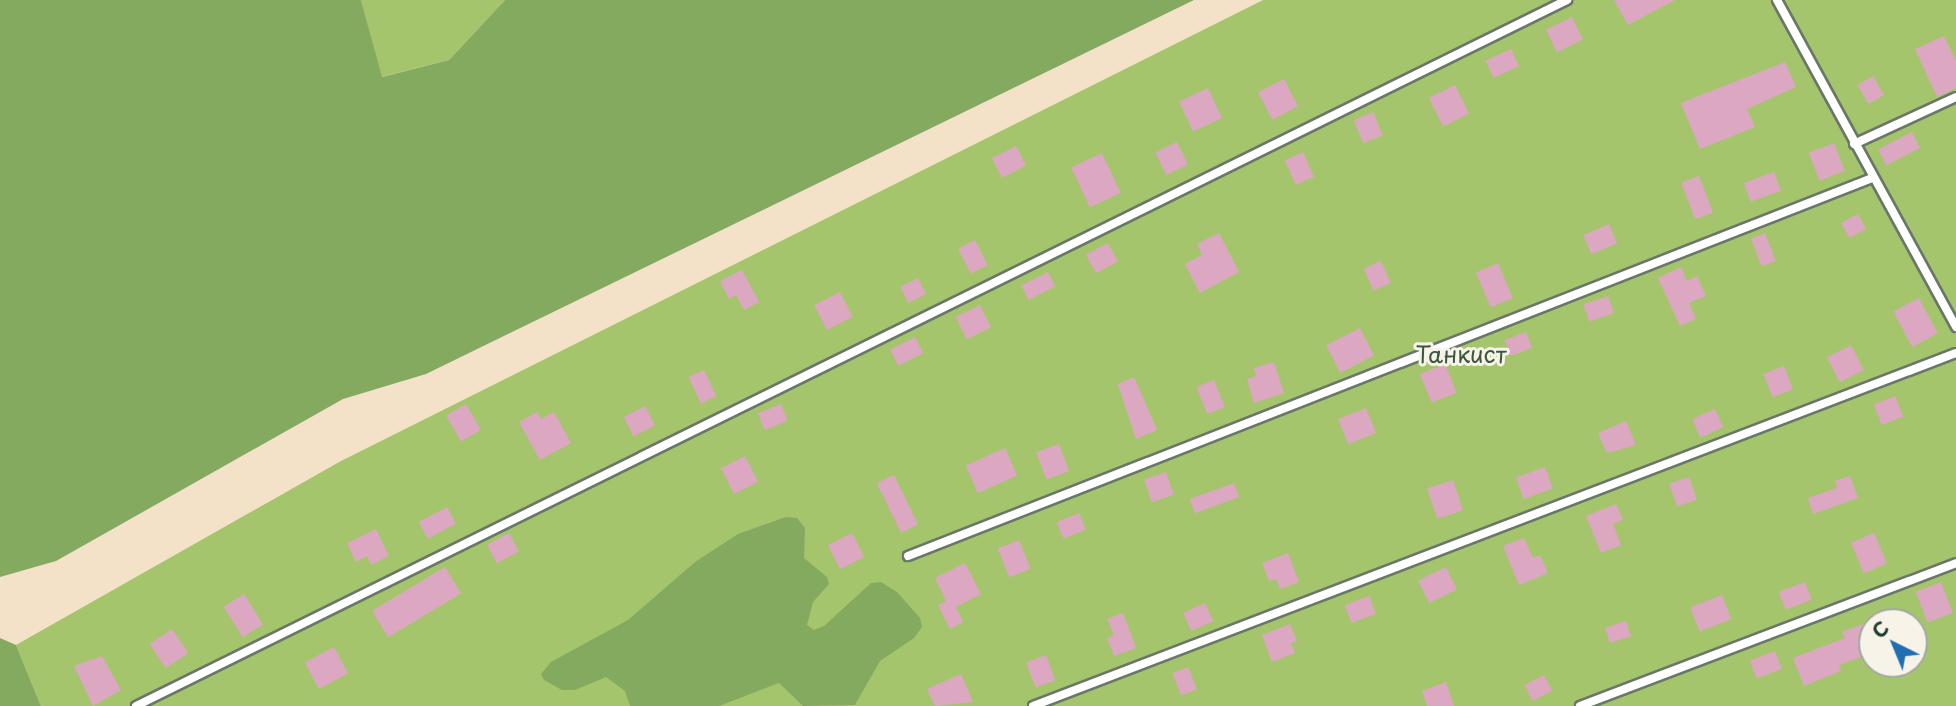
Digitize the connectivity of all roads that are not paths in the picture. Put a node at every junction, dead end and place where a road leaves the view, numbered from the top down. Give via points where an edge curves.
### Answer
1 (1567, 0) edge
2 (1777, 0) edge
3 (1956, 97) edge
4 (1854, 144) junction
5 (1872, 178) junction
6 (1956, 327) edge
7 (1956, 353) edge
8 (908, 556) dead end
9 (1956, 563) edge
10 (136, 706) edge
11 (1032, 706) edge
12 (1580, 706) edge

1 - 10 lane
2 - 4 lane
3 - 4 lane
4 - 5 lane
5 - 6 lane
5 - 8 lane
7 - 11 lane
9 - 12 lane

